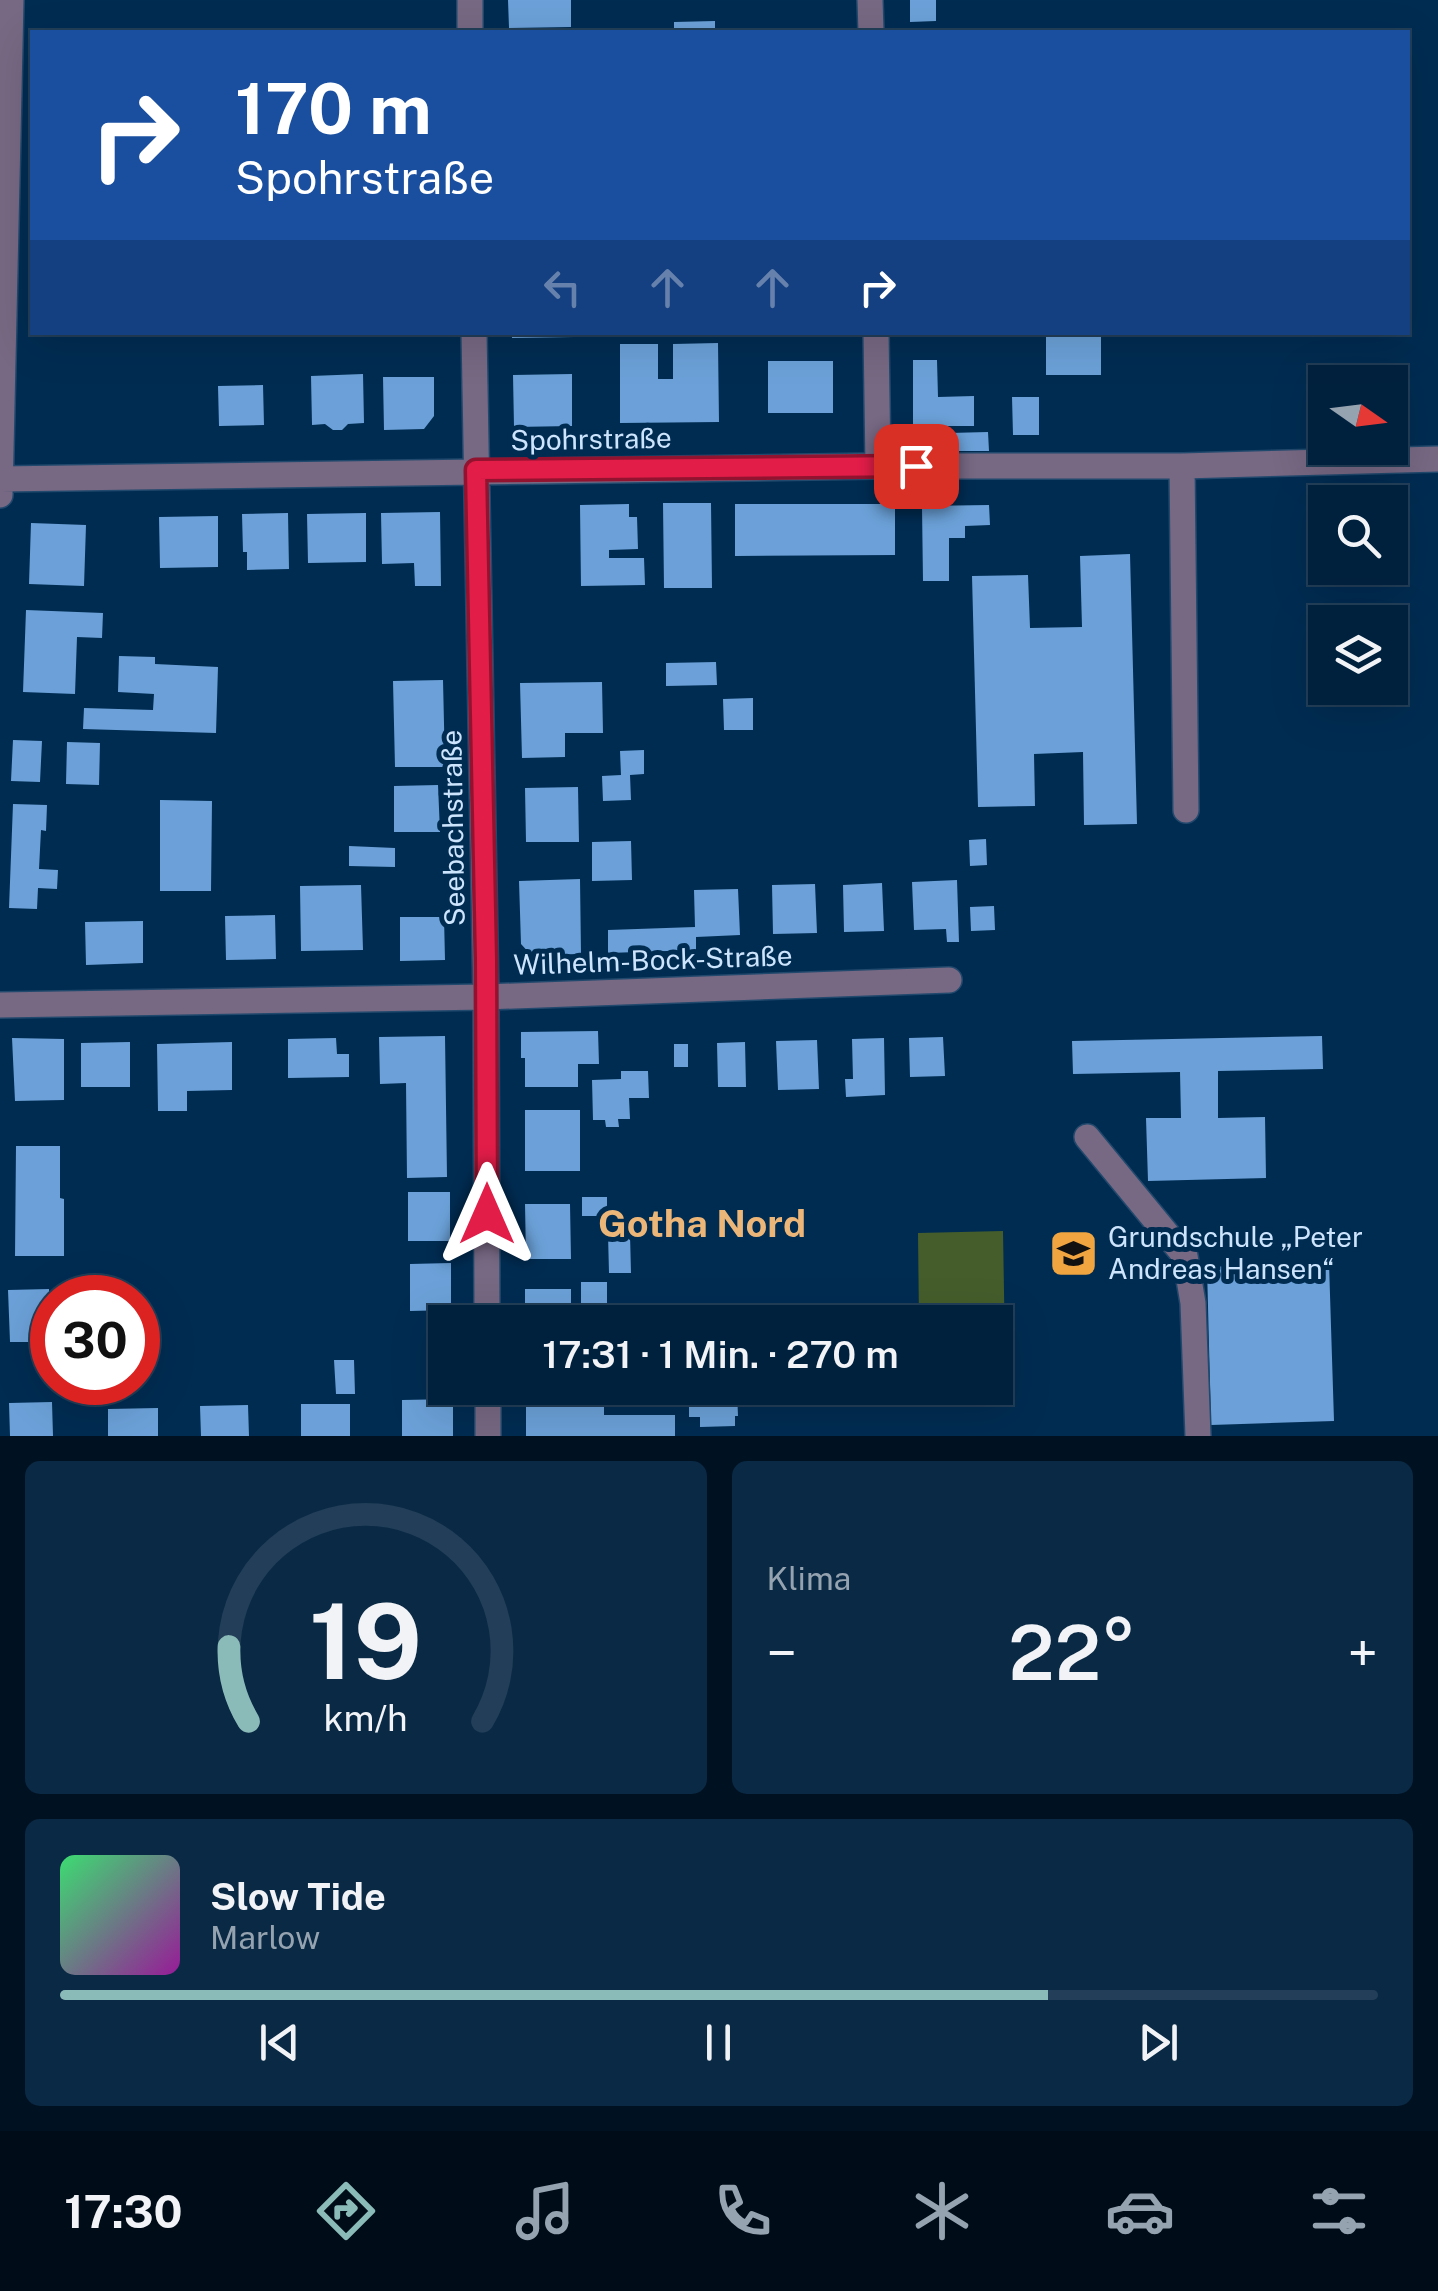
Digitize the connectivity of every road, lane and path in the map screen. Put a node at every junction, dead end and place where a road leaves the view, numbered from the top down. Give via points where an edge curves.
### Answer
1 (11, 0) edge
2 (470, 0) edge
3 (870, 0) edge
4 (470, 30) edge
5 (870, 30) edge
6 (474, 335) edge
7 (876, 335) edge
8 (1438, 458) edge
9 (878, 466) junction
10 (1182, 466) junction
11 (476, 470) junction
12 (1, 479) edge
13 (0, 495) edge
14 (1186, 810) dead end
15 (949, 980) dead end
16 (486, 996) junction
17 (0, 1005) edge
18 (1087, 1136) dead end
19 (488, 1305) edge
20 (488, 1405) edge
21 (488, 1436) edge
22 (1198, 1436) edge

1 - 12 street
2 - 4 street
3 - 5 street
6 - 11 street, Seebachstraße
7 - 9 street
8 - 10 street, Spohrstraße
9 - 10 street, Spohrstraße
9 - 11 street, Spohrstraße
10 - 14 street
11 - 12 street, Spohrstraße
11 - 16 street, Seebachstraße
12 - 13 street
15 - 16 street, Wilhelm-Bock-Straße
16 - 17 street, Wilhelm-Bock-Straße
16 - 19 street, Seebachstraße
18 - 22 street via 1185,1256
20 - 21 street

